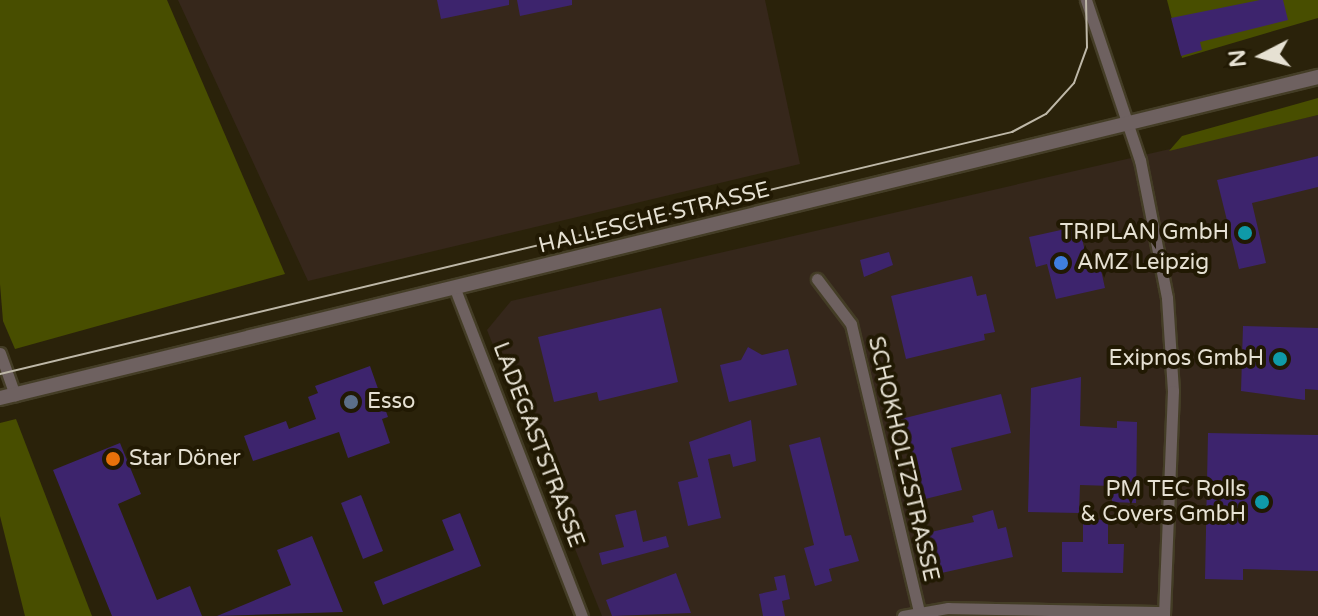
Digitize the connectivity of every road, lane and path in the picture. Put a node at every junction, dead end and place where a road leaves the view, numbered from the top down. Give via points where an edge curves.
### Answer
1 (1086, 0) edge
2 (1318, 77) edge
3 (1129, 127) junction
4 (817, 279) dead end
5 (455, 289) junction
6 (0, 353) edge
7 (7, 396) edge
8 (919, 612) junction
9 (1164, 614) edge
10 (582, 616) edge
11 (903, 616) edge

1 - 3 street
2 - 3 street, HALLESCHE STRASSE
3 - 5 street, HALLESCHE STRASSE
3 - 9 street via 1153,213 1169,311 1173,391
4 - 8 street, SCHOKHOLTZSTRASSE via 851,324
5 - 7 street, HALLESCHE STRASSE
5 - 10 street, LADEGASTSTRASSE
6 - 7 street
8 - 9 street via 999,608
8 - 11 street

